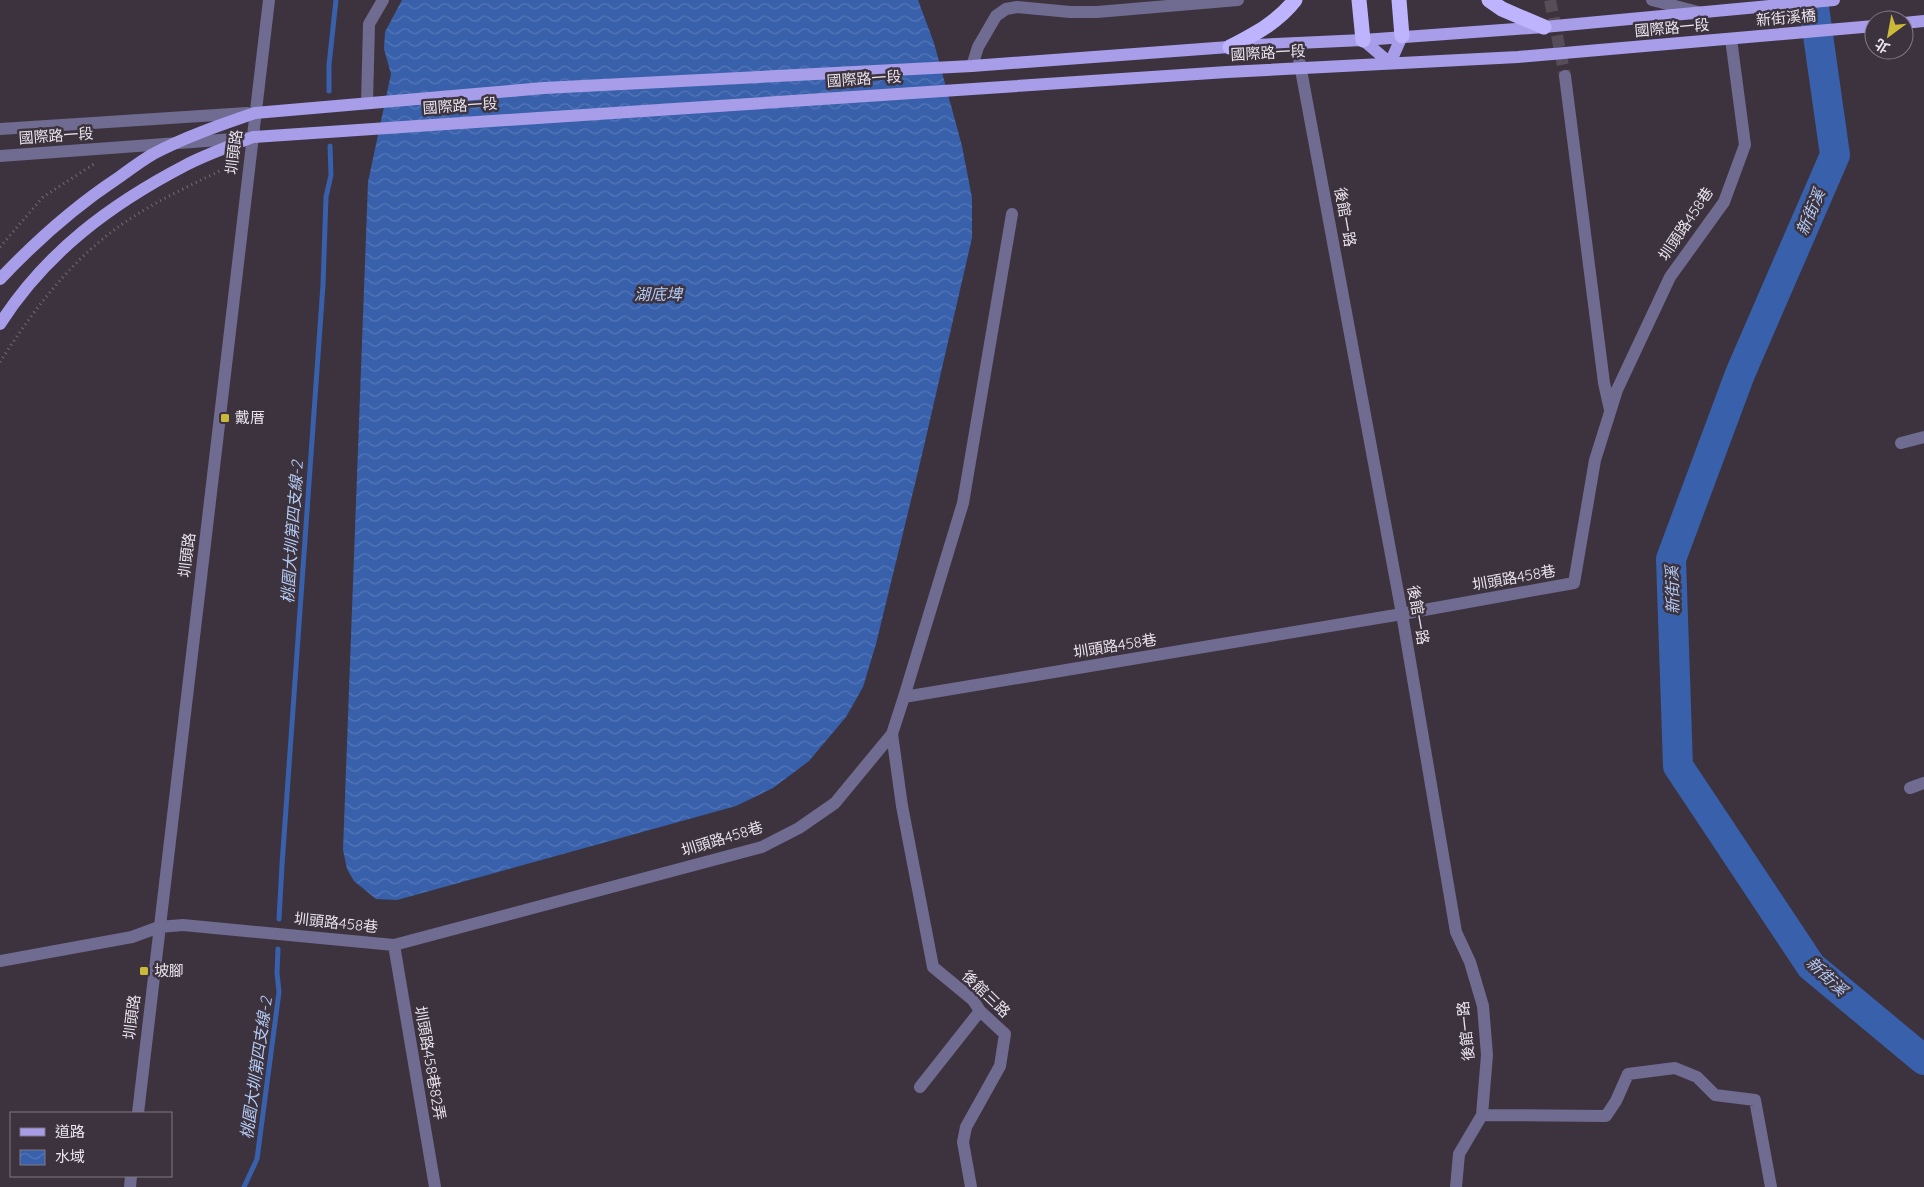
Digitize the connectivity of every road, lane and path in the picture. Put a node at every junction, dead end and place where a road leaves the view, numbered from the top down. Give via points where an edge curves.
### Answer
1 (269, 0) edge
2 (383, 0) edge
3 (1238, 0) edge
4 (1295, 0) edge
5 (1359, 0) edge
6 (1400, 0) edge
7 (1489, 0) edge
8 (1652, 0) edge
9 (1834, 0) edge
10 (1721, 10) joint
11 (1701, 12) junction
12 (1544, 27) junction
13 (1864, 27) edge
14 (1402, 36) junction
15 (1731, 39) junction
16 (1363, 40) junction
17 (1296, 43) junction
18 (1230, 47) junction
19 (1390, 63) junction
20 (972, 66) junction
21 (1301, 67) junction
22 (1564, 76) tunnel mouth
23 (367, 103) junction
24 (255, 113) junction
25 (0, 129) edge
26 (252, 138) junction
27 (176, 143) junction
28 (250, 155) junction
29 (0, 156) edge
30 (1012, 214) dead end
31 (0, 279) edge
32 (0, 324) edge
33 (0, 362) edge
34 (1610, 412) junction
35 (1924, 438) edge
36 (1901, 443) dead end
37 (1402, 614) junction
38 (904, 697) junction
39 (892, 734) junction
40 (1924, 783) edge
41 (1910, 788) dead end
42 (159, 926) junction
43 (394, 945) junction
44 (0, 960) edge
45 (980, 1010) junction
46 (920, 1087) dead end
47 (138, 1112) edge
48 (1482, 1115) junction
49 (434, 1187) edge
50 (971, 1187) edge
51 (1456, 1187) edge
52 (1771, 1187) edge

1 - 24 street, 圳頭路
2 - 23 street via 370,24
3 - 20 street via 1097,12 1006,9 996,16 978,46
4 - 18 highway via 1260,31
5 - 16 highway
6 - 14 highway
7 - 12 highway
8 - 11 street
9 - 10 main road, 新街溪橋
10 - 11 main road, 國際路一段
11 - 12 main road, 國際路一段
12 - 14 main road, 國際路一段
13 - 15 main road, 新街溪橋
14 - 16 main road, 國際路一段
14 - 19 main road
15 - 19 main road, 國際路一段
15 - 34 street, 圳頭路458巷 via 1745,145 1724,202 1670,277 1617,390
16 - 17 main road, 國際路一段
16 - 19 main road
17 - 18 main road, 國際路一段
17 - 21 street, 後館一路
18 - 20 main road, 國際路一段
19 - 21 main road, 國際路一段
20 - 23 main road, 國際路一段 via 544,88
21 - 26 main road, 國際路一段
21 - 37 street, 後館一路
22 - 34 street
23 - 24 main road, 國際路一段
24 - 25 street, 國際路一段
24 - 26 street, 圳頭路
24 - 27 main road
26 - 27 street, 國際路一段
26 - 28 street, 圳頭路
26 - 32 main road via 187,164 80,232 16,299
27 - 29 street, 國際路一段
27 - 31 main road via 142,161 59,220
28 - 33 path via 134,216 105,237 48,292
28 - 42 street, 圳頭路
30 - 38 street via 963,503
34 - 37 street, 圳頭路458巷 via 1596,460 1574,584
35 - 36 street
37 - 38 street, 圳頭路458巷
37 - 48 street, 後館一路 via 1456,932 1470,962 1482,1006 1487,1055
38 - 39 street, 圳頭路458巷
39 - 43 street, 圳頭路458巷 via 835,803 799,828 762,847
39 - 45 street, 後館三路 via 902,806 933,967 973,1000
40 - 41 street
42 - 43 street, 圳頭路458巷 via 183,925
42 - 44 street via 132,937
42 - 47 street, 圳頭路
43 - 49 street, 圳頭路458巷82弄
45 - 46 street
45 - 50 street, 後館三路 via 1005,1034 1000,1066 966,1127 964,1142
48 - 51 street, 後館一路 via 1459,1154
48 - 52 street via 1606,1116 1628,1074 1675,1068 1697,1077 1715,1095 1755,1100

